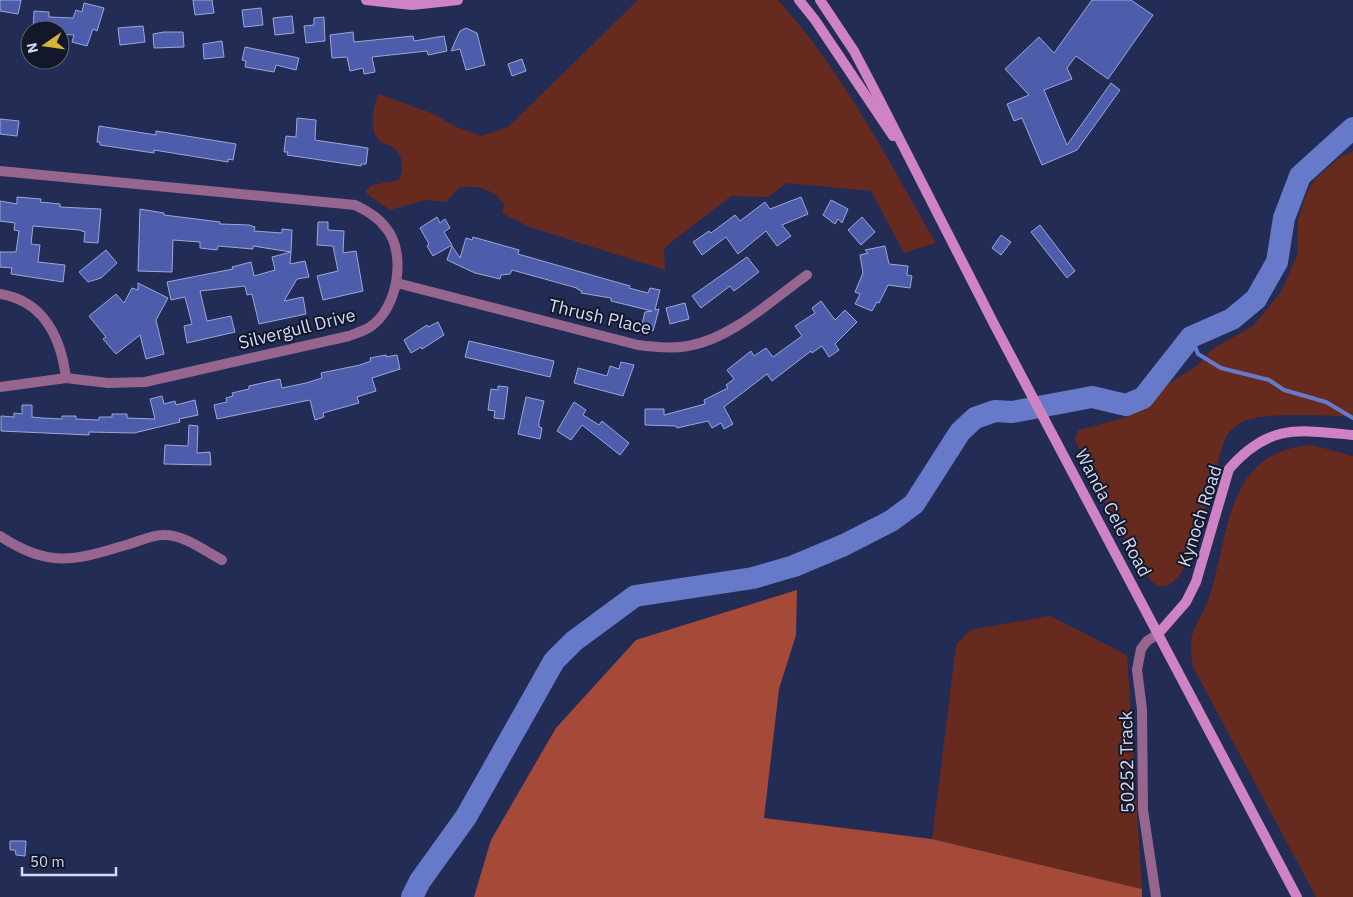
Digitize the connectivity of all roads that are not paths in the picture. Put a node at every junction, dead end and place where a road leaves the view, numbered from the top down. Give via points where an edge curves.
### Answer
1 (366, 0) edge
2 (458, 0) edge
3 (799, 0) edge
4 (820, 0) edge
5 (901, 144) junction
6 (0, 171) edge
7 (808, 275) dead end
8 (397, 284) junction
9 (0, 294) edge
10 (66, 378) junction
11 (0, 387) edge
12 (1353, 435) edge
13 (0, 536) edge
14 (222, 560) dead end
15 (1158, 634) junction
16 (1156, 897) edge
17 (1297, 897) edge

1 - 2 street via 412,5
3 - 5 street, Wanda Cele Road
4 - 5 street, Wanda Cele Road via 854,52
5 - 15 street, Wanda Cele Road
6 - 8 street, Silvergull Drive via 355,205 372,214 387,229 395,248
7 - 8 street, Thrush Place via 721,336 687,347 667,348 638,345
8 - 10 street, Silvergull Drive via 382,315 371,326 349,336 145,382 108,384
9 - 10 street via 20,299 38,310 52,328 63,354
10 - 11 street, Silvergull Drive
12 - 15 street, Kynoch Road via 1286,432 1250,447 1239,457 1229,469 1196,582 1186,602
13 - 14 street via 39,557 61,560 83,558 164,535 180,538
15 - 16 street, 50252 Track via 1141,649 1137,670 1142,709 1143,810
15 - 17 street, Wanda Cele Road

